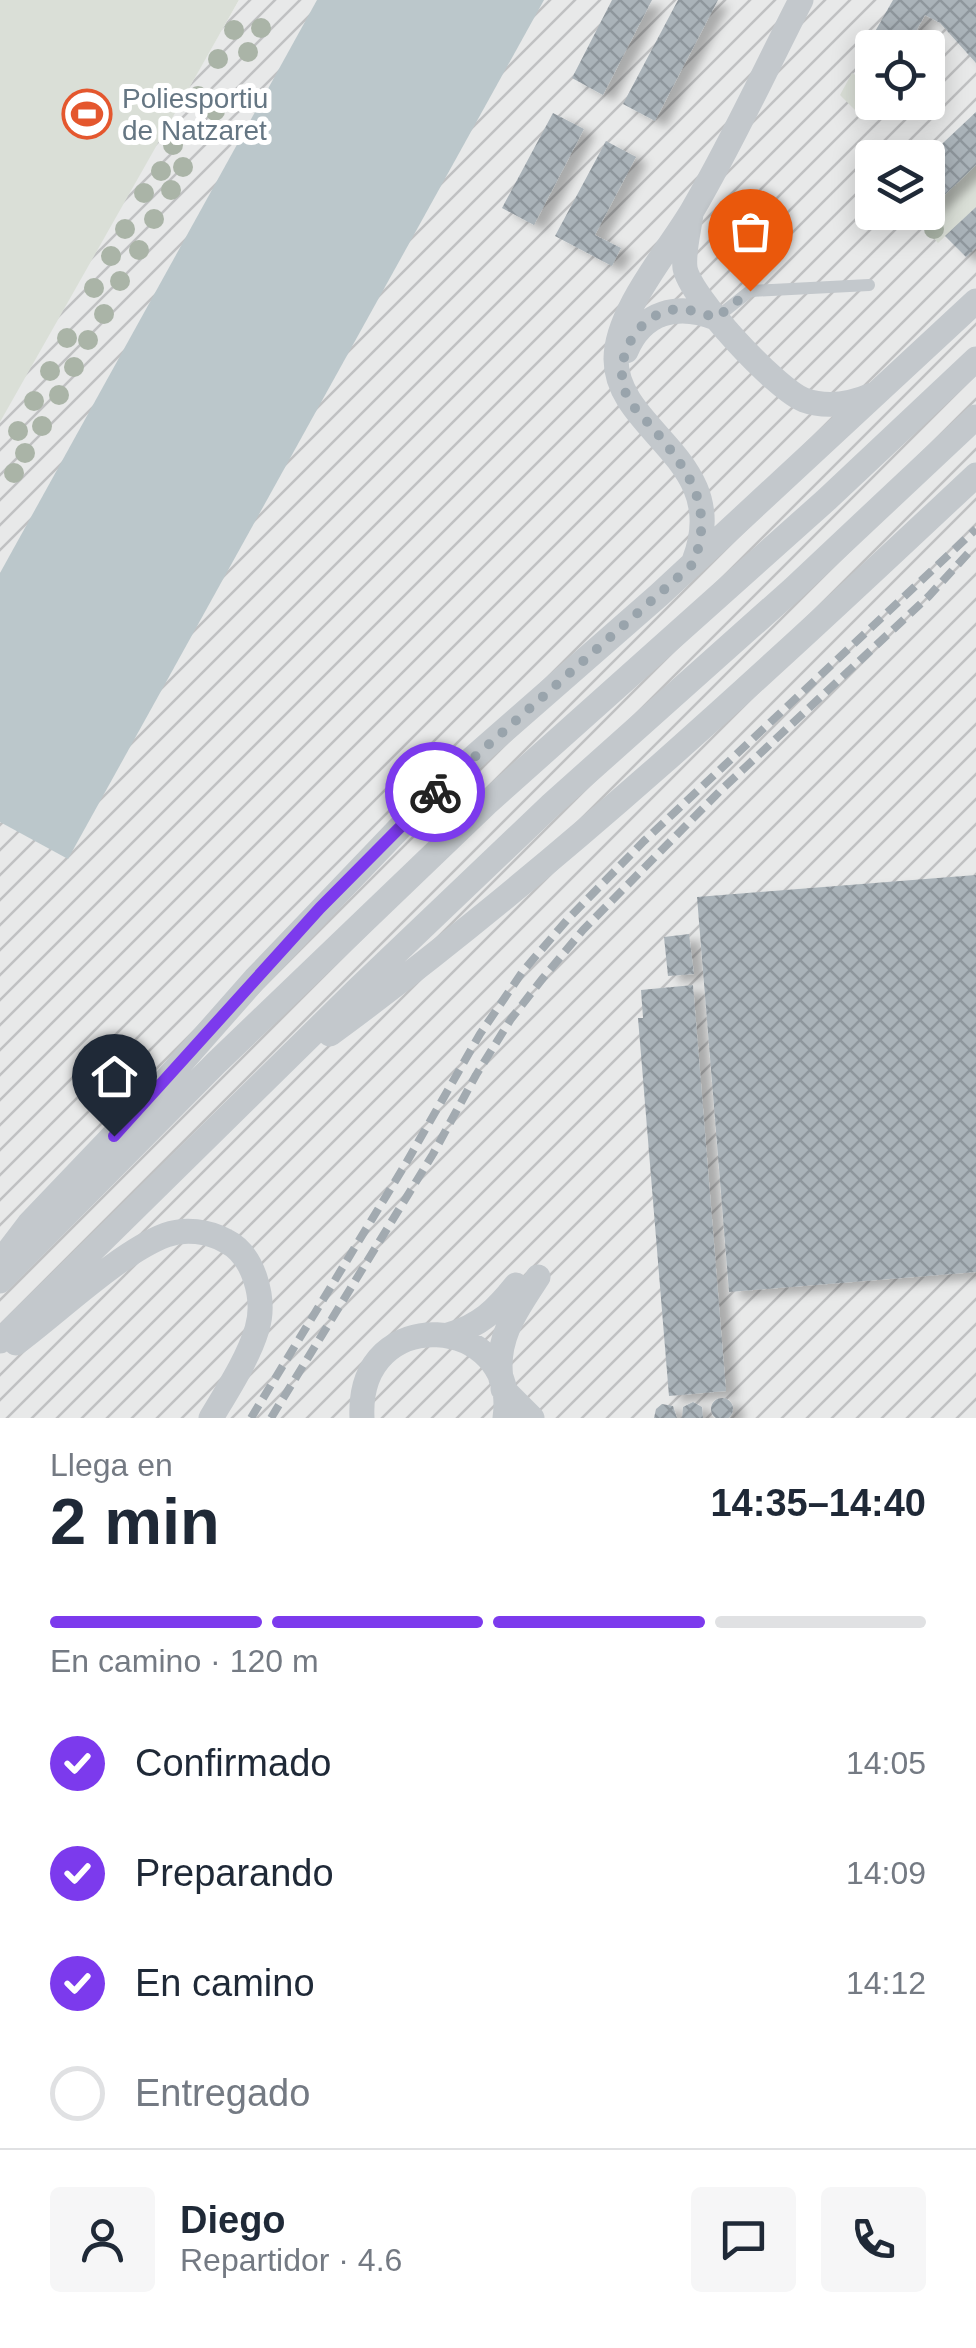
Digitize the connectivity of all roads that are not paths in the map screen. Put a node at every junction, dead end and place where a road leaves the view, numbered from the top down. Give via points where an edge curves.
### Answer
1 (801, 0) edge
2 (691, 213) junction
3 (869, 285) dead end
4 (976, 301) edge
5 (716, 318) junction
6 (976, 359) edge
7 (624, 389) junction
8 (877, 393) junction
9 (976, 417) edge
10 (976, 475) edge
11 (693, 564) junction
12 (266, 1081) junction
13 (0, 1262) edge
14 (0, 1282) edge
15 (448, 1335) junction
16 (0, 1341) edge
17 (0, 1355) edge
18 (502, 1384) junction
19 (360, 1412) edge
20 (211, 1418) edge
21 (504, 1418) edge
22 (532, 1418) edge

1 - 2 street
2 - 5 street via 685,270
2 - 7 street via 620,332 616,358
3 - 5 lane via 750,291
4 - 8 street
5 - 7 street via 673,310 647,321 627,347
5 - 8 street via 800,399 834,404
6 - 14 street via 486,804
7 - 11 street via 678,458 695,492 703,525
8 - 11 street
9 - 12 street via 552,804
10 - 12 street via 574,840 438,954
11 - 13 street via 387,839
12 - 16 street
15 - 18 street via 490,1360
15 - 18 street via 472,1328 533,1273 504,1334
15 - 19 street via 400,1341 380,1356 367,1376
17 - 20 street via 152,1242 184,1230 222,1238 252,1268 260,1310 257,1329
18 - 21 street
18 - 22 street

